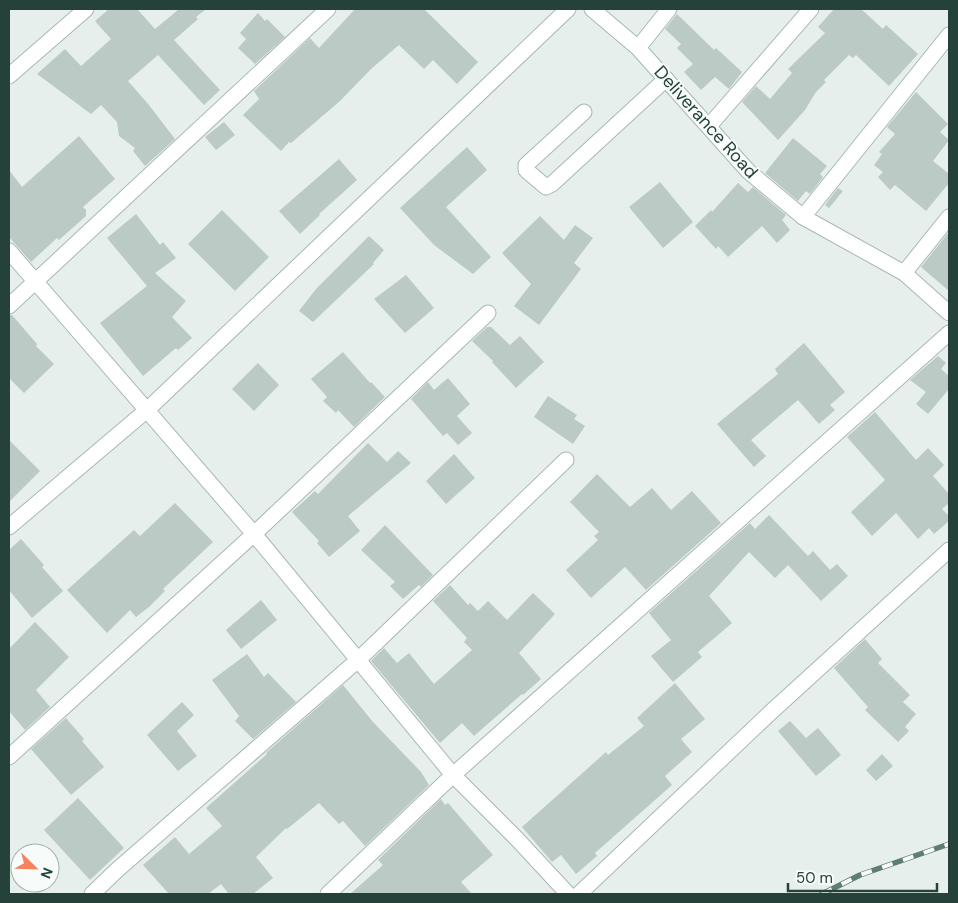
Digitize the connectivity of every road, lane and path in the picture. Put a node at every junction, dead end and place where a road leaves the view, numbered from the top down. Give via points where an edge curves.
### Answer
1 (86, 9) edge
2 (328, 9) edge
3 (568, 9) edge
4 (592, 9) edge
5 (668, 9) edge
6 (811, 9) edge
7 (949, 34) edge
8 (638, 48) junction
9 (9, 76) edge
10 (666, 79) junction
11 (584, 112) dead end
12 (709, 126) junction
13 (803, 217) junction
14 (949, 217) edge
15 (9, 251) edge
16 (904, 273) junction
17 (36, 281) junction
18 (9, 306) edge
19 (949, 312) edge
20 (488, 313) dead end
21 (949, 332) edge
22 (147, 410) junction
23 (566, 460) dead end
24 (9, 527) edge
25 (254, 534) junction
26 (949, 550) edge
27 (358, 660) junction
28 (9, 757) edge
29 (453, 775) junction
30 (92, 894) edge
31 (328, 894) edge
32 (568, 894) edge
33 (579, 894) edge

1 - 9 street
2 - 17 street
3 - 22 street
4 - 8 street, Deliverance Road
5 - 8 street
6 - 12 street
7 - 13 street
8 - 10 street, Deliverance Road
10 - 11 street via 546,187 526,170 526,165
10 - 12 street, Deliverance Road
12 - 13 street, Deliverance Road via 748,172
13 - 16 street, Deliverance Road
14 - 16 street
15 - 17 street
16 - 19 street, Deliverance Road
17 - 18 street
17 - 22 street
20 - 25 street
21 - 29 street
22 - 24 street
22 - 25 street
23 - 27 street
25 - 27 street
25 - 28 street
26 - 33 street via 771,712
27 - 29 street
27 - 30 street
29 - 31 street
29 - 32 street

